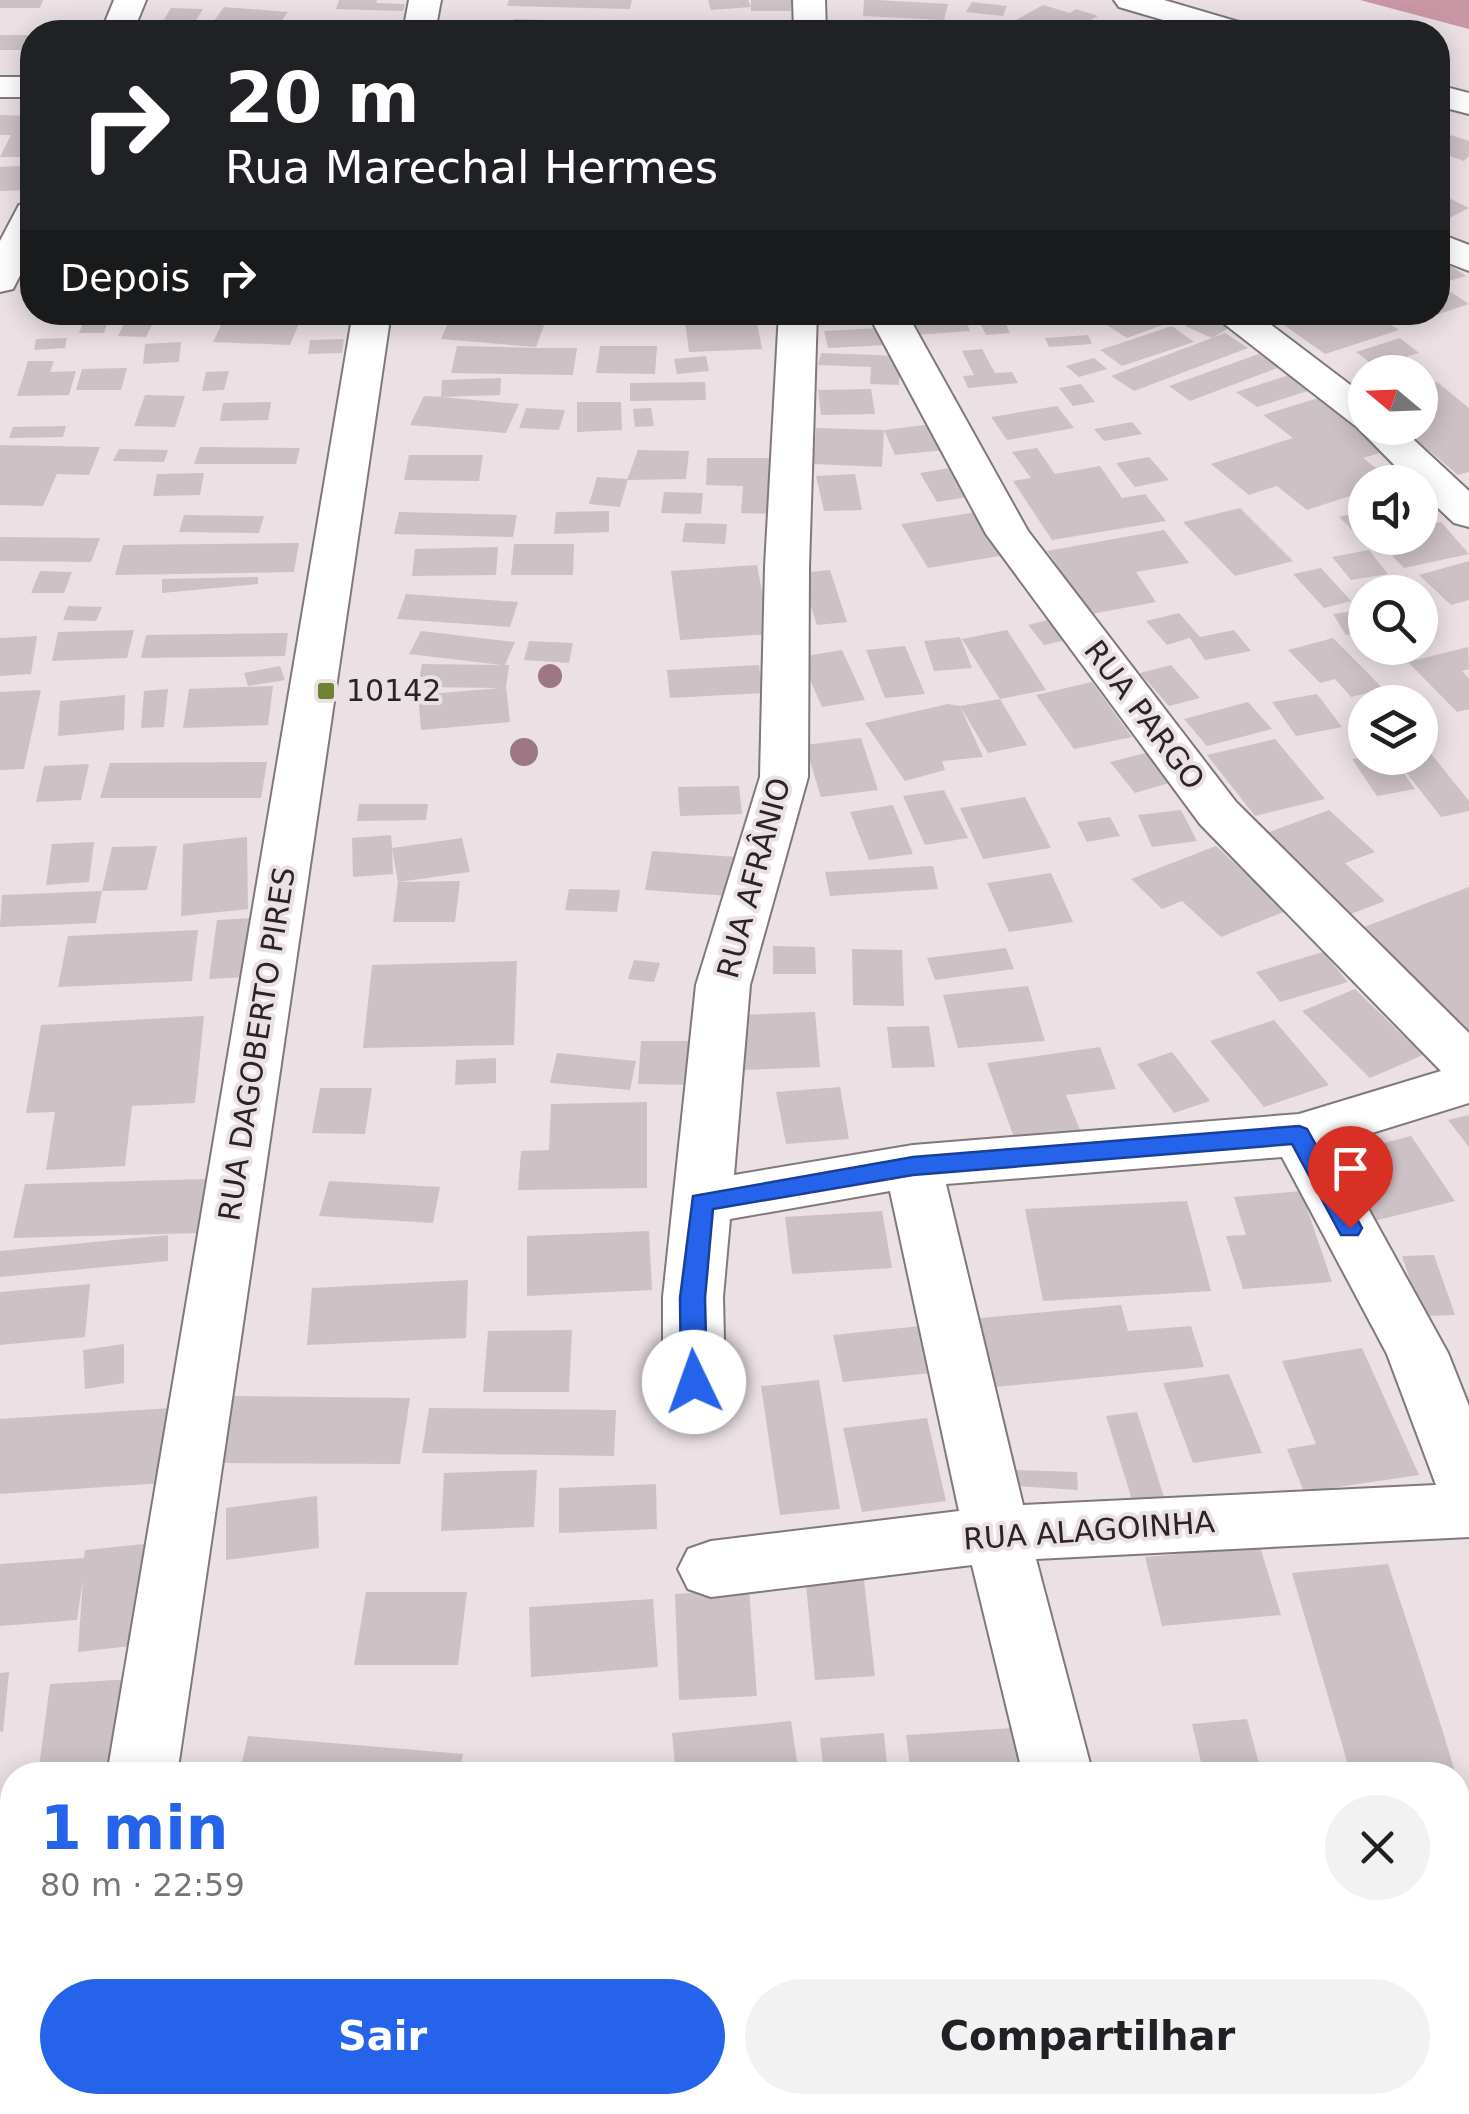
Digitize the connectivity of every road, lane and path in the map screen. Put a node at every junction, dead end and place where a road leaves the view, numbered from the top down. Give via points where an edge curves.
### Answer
1 (1130, 0) edge
2 (1196, 20) edge
3 (20, 238) edge
4 (0, 281) edge
5 (370, 325) edge
6 (797, 325) edge
7 (893, 325) edge
8 (1246, 325) edge
9 (1348, 402) edge
10 (1396, 445) edge
11 (1469, 514) edge
12 (1469, 1066) edge
13 (1469, 1083) edge
14 (1299, 1135) junction
15 (913, 1166) junction
16 (702, 1202) junction
17 (694, 1382) dead end
18 (1469, 1487) edge
19 (1469, 1510) edge
20 (997, 1534) junction
21 (711, 1569) dead end
22 (144, 1762) edge
23 (1055, 1762) edge

1 - 2 street
3 - 4 street
5 - 22 street, RUA DAGOBERTO PIRES
6 - 16 street, RUA AFRÂNIO via 784,777 723,985
7 - 12 street, RUA PARGO via 1008,534 1218,813
8 - 9 street
10 - 11 street
13 - 14 street
14 - 15 street
14 - 18 street via 1417,1353
15 - 16 street
15 - 20 street
16 - 17 street, RUA AFRÂNIO
19 - 20 street, RUA ALAGOINHA
20 - 21 street, RUA ALAGOINHA
20 - 23 street

